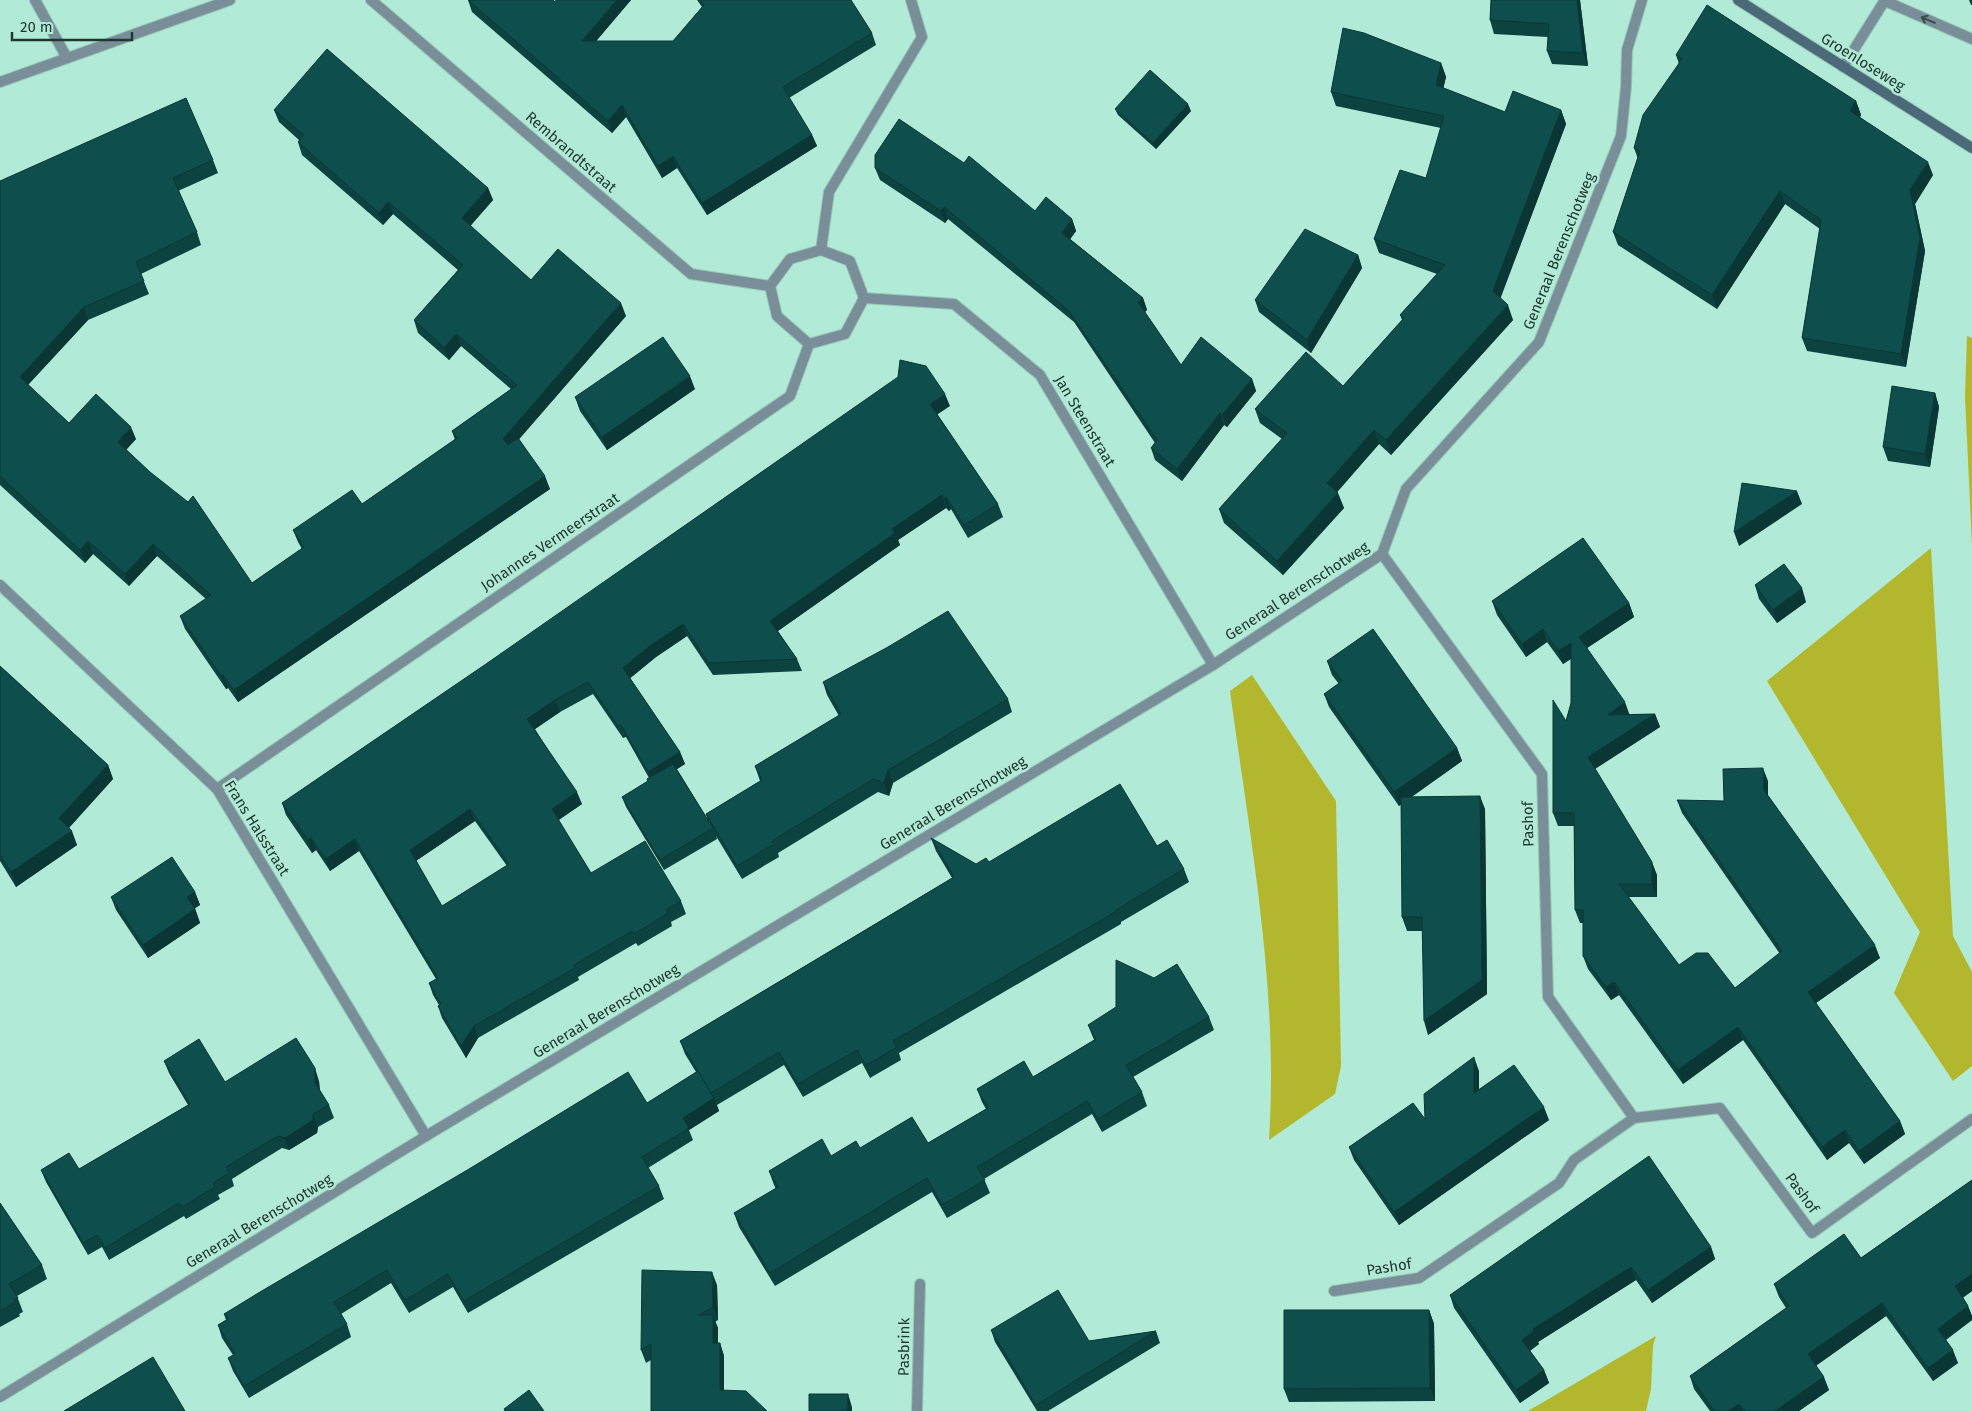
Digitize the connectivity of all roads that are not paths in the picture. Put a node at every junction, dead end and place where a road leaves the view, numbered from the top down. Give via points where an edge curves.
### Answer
1 (35, 0) edge
2 (230, 0) edge
3 (371, 0) edge
4 (911, 0) edge
5 (1642, 0) edge
6 (1738, 0) edge
7 (1885, 1) edge
8 (1972, 39) edge
9 (67, 58) junction
10 (1843, 67) junction
11 (0, 82) edge
12 (1972, 148) edge
13 (822, 250) junction
14 (770, 286) junction
15 (864, 298) junction
16 (809, 344) junction
17 (1382, 554) junction
18 (0, 585) edge
19 (1213, 665) junction
20 (217, 788) junction
21 (1634, 1118) junction
22 (1972, 1119) edge
23 (426, 1136) junction
24 (920, 1284) dead end
25 (1334, 1291) dead end
26 (0, 1397) edge
27 (917, 1411) edge

1 - 9 street
2 - 9 street
3 - 14 street, Rembrandtstraat via 690,274
4 - 13 street via 922,37 829,192
5 - 17 street, Generaal Berenschotweg via 1628,50 1621,136 1539,342 1406,489
6 - 10 main road, Groenloseweg
8 -> 7 street
7 - 10 street
9 - 11 street
10 - 12 main road, Groenloseweg
13 - 14 street via 790,259
13 - 15 street via 850,261
14 - 16 street via 777,316
15 - 16 street via 846,334
15 - 19 street, Jan Steenstraat via 954,304 1040,375
16 - 20 street, Johannes Vermeerstraat via 790,396
17 - 19 street, Generaal Berenschotweg
17 - 21 street, Pashof via 1542,774 1548,997
18 - 20 street, Frans Halsstraat
19 - 23 street, Generaal Berenschotweg
20 - 23 street, Frans Halsstraat
21 - 22 street, Pashof via 1720,1108 1812,1233
21 - 25 street, Pashof via 1574,1160 1559,1182 1419,1278
23 - 26 street, Generaal Berenschotweg
24 - 27 street, Pasbrink

